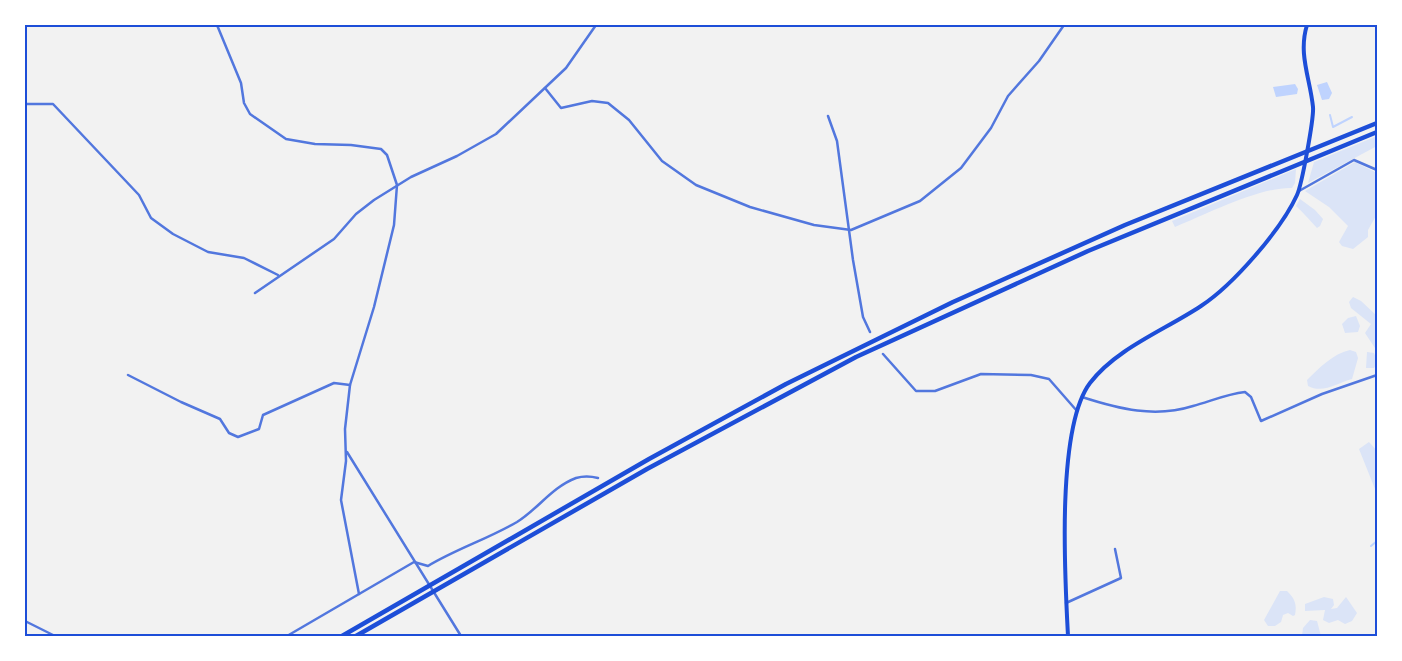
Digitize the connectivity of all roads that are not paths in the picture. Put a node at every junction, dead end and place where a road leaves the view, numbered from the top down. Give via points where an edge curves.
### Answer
1 (217, 25) edge
2 (596, 25) edge
3 (1064, 25) edge
4 (1308, 25) edge
5 (544, 88) junction
6 (25, 104) edge
7 (828, 116) dead end
8 (1377, 123) edge
9 (1377, 132) edge
10 (1377, 170) edge
11 (397, 185) junction
12 (1298, 192) junction
13 (851, 230) junction
14 (279, 276) junction
15 (255, 293) dead end
16 (870, 332) dead end
17 (883, 354) dead end
18 (1377, 374) edge
19 (128, 375) dead end
20 (350, 385) junction
21 (1082, 397) junction
22 (1078, 412) junction
23 (346, 450) junction
24 (598, 478) dead end
25 (1115, 549) dead end
26 (414, 562) junction
27 (359, 594) junction
28 (1066, 603) junction
29 (25, 621) edge
30 (55, 636) edge
31 (287, 636) edge
32 (342, 636) edge
33 (356, 636) edge
34 (461, 636) edge
35 (1068, 636) edge

1 - 11 street via 250,114 286,140 380,149 387,156
2 - 5 street via 566,68
3 - 13 street via 1039,61 1008,96 991,128 961,168 920,202
4 - 12 main road via 1304,38 1304,67 1313,111
5 - 11 street via 487,141
5 - 13 street via 560,108 592,101 608,103 629,120 662,161 717,196 814,225
6 - 14 street via 53,104 139,195 152,218 173,234 208,252 244,258
7 - 13 street via 837,141
8 - 32 highway via 1125,225 953,302 795,380 666,450
9 - 33 highway via 1088,251 856,357 647,469
10 - 12 street via 1354,160
11 - 14 street via 356,214 334,239
11 - 20 street via 394,225
12 - 21 main road via 1272,234 1226,284 1203,305 1111,363
13 - 16 street via 863,317
14 - 15 street
17 - 22 street via 916,391 935,391 981,374 1031,375 1049,379
18 - 21 street via 1261,420 1246,392 1154,413 1113,407
19 - 20 street via 220,419 229,433 238,437 260,429 263,415 334,382
20 - 23 street
21 - 22 main road
22 - 28 main road via 1068,463
23 - 26 street
23 - 27 street via 341,500
24 - 26 street via 583,476 570,481 512,524 428,566
25 - 28 street via 1120,578
26 - 27 street
26 - 34 street
27 - 31 street
28 - 35 main road
29 - 30 street

